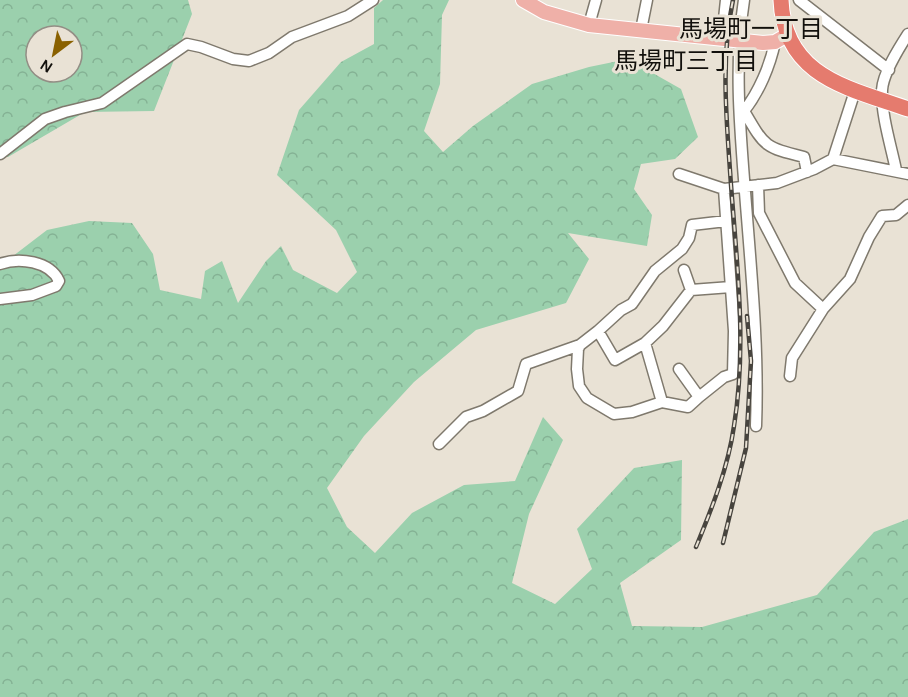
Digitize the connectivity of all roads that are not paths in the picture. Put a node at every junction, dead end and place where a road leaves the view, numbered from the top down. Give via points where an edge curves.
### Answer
1 (373, 0) edge
2 (523, 0) edge
3 (596, 0) edge
4 (647, 0) edge
5 (726, 0) edge
6 (744, 0) edge
7 (781, 0) edge
8 (799, 0) edge
9 (545, 6) edge
10 (589, 25) junction
11 (641, 30) junction
12 (908, 34) edge
13 (722, 38) junction
14 (781, 38) junction
15 (739, 40) junction
16 (889, 70) junction
17 (855, 91) junction
18 (884, 101) junction
19 (908, 110) edge
20 (741, 111) junction
21 (0, 154) edge
22 (833, 159) junction
23 (896, 170) junction
24 (807, 172) junction
25 (679, 174) dead end
26 (908, 174) edge
27 (758, 185) junction
28 (745, 187) junction
29 (724, 189) junction
30 (908, 205) edge
31 (726, 222) junction
32 (0, 264) edge
33 (684, 270) dead end
34 (731, 287) junction
35 (691, 290) junction
36 (0, 299) edge
37 (823, 309) junction
38 (598, 331) junction
39 (645, 343) junction
40 (580, 345) junction
41 (679, 369) dead end
42 (790, 376) dead end
43 (699, 397) junction
44 (662, 402) junction
45 (756, 426) dead end
46 (439, 444) dead end

1 - 21 street via 348,16 292,38 249,61 187,44 102,103 45,119
2 - 9 main road
3 - 10 street
4 - 11 street
5 - 13 street
6 - 15 street
7 - 14 highway
8 - 16 street
9 - 10 main road
10 - 11 main road
11 - 13 main road
12 - 16 street
13 - 15 main road
14 - 15 main road via 763,43
14 - 17 highway via 812,69
14 - 20 street via 754,99
15 - 20 street
16 - 18 street via 882,91
17 - 18 highway
17 - 22 street
18 - 19 highway
18 - 23 street
20 - 24 street via 765,144 804,158
20 - 28 street
22 - 23 street
22 - 24 street
23 - 26 street
24 - 27 street
25 - 29 street
27 - 28 street
27 - 37 street via 759,213 795,283
28 - 29 street
28 - 45 street via 756,338
29 - 31 street
30 - 37 street via 896,215 882,216 850,279
31 - 34 street
31 - 38 street via 692,225 682,249 655,271 632,304
32 - 36 street via 22,261 42,265 59,281 56,286 32,295
33 - 35 street
34 - 35 street
34 - 43 street via 733,374
35 - 39 street
37 - 42 street via 792,358
38 - 39 street via 615,360
38 - 40 street
39 - 44 street
40 - 44 street via 579,386 587,398 614,414
40 - 46 street via 526,364 518,391 466,417
41 - 43 street
43 - 44 street via 688,406

